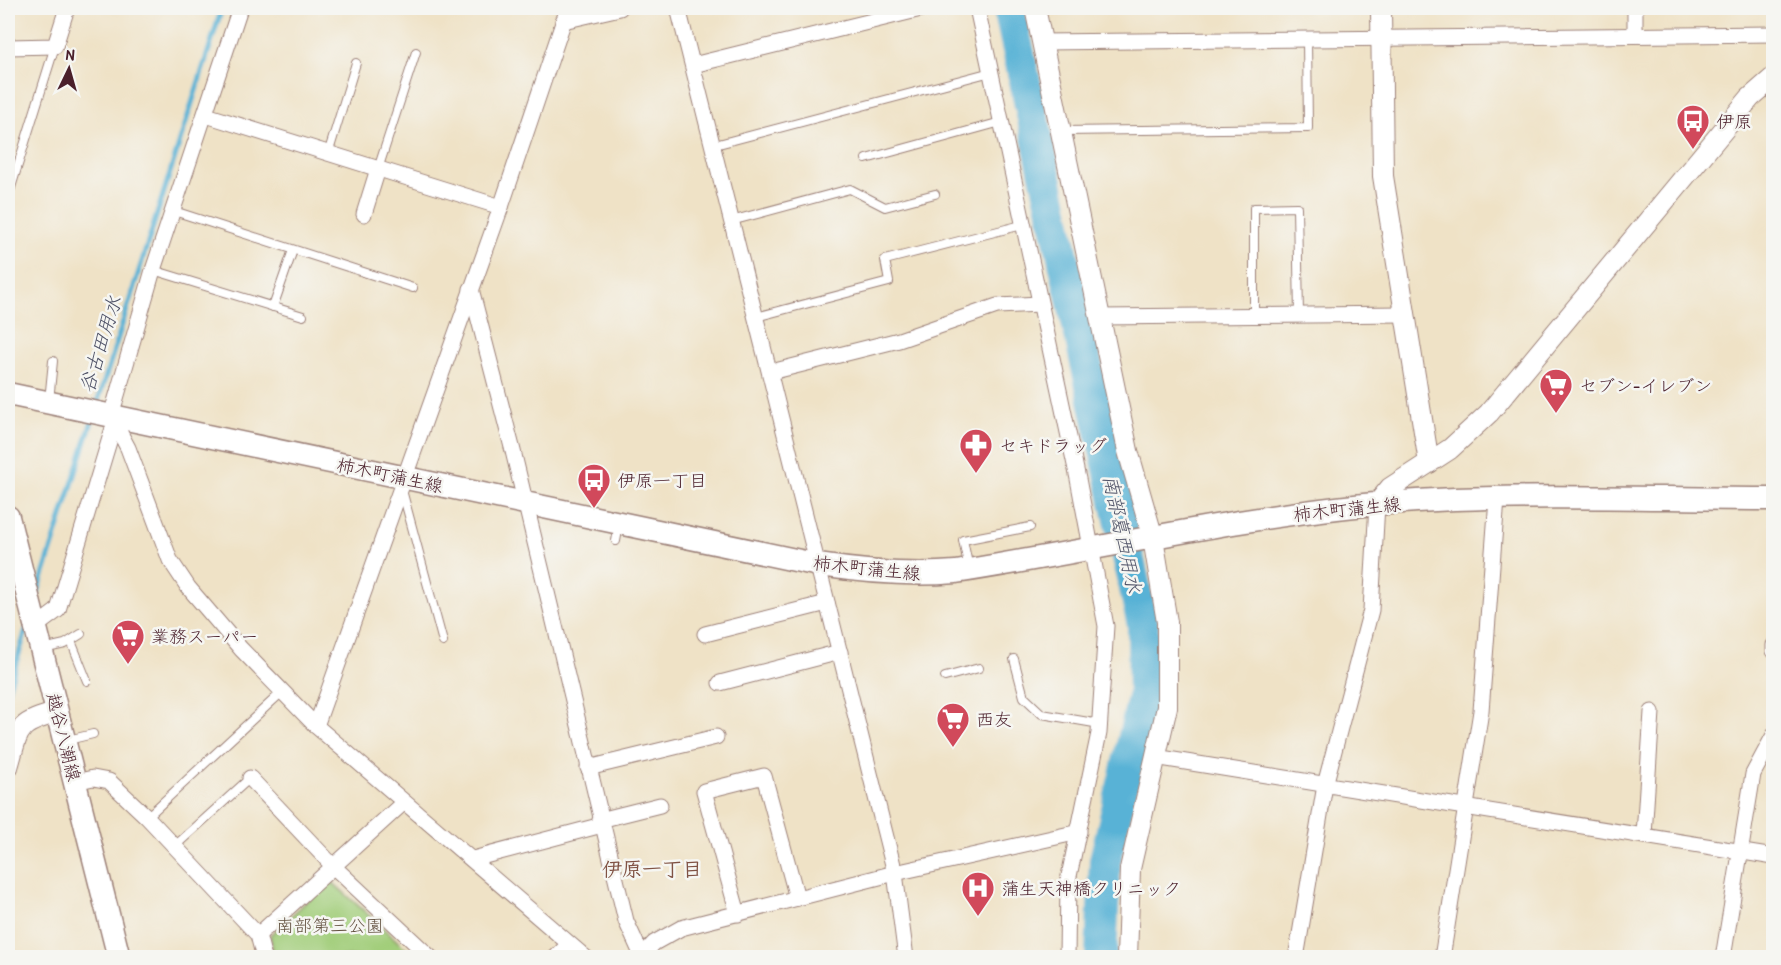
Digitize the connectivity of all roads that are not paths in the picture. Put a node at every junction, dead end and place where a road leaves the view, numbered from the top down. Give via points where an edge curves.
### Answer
1 (67, 8) edge
2 (240, 8) edge
3 (620, 8) edge
4 (678, 8) edge
5 (925, 8) edge
6 (977, 8) edge
7 (1035, 8) edge
8 (1381, 8) edge
9 (1635, 8) edge
10 (566, 14) edge
11 (1635, 33) junction
12 (1773, 34) edge
13 (1382, 37) junction
14 (1307, 38) junction
15 (1042, 42) junction
16 (55, 46) junction
17 (8, 47) edge
18 (416, 52) dead end
19 (356, 63) dead end
20 (693, 65) junction
21 (991, 72) junction
22 (1773, 76) edge
23 (206, 114) junction
24 (1001, 123) junction
25 (1061, 131) junction
26 (711, 146) junction
27 (328, 154) junction
28 (866, 159) dead end
29 (378, 169) junction
30 (935, 194) dead end
31 (8, 197) edge
32 (501, 207) junction
33 (174, 211) junction
34 (364, 214) dead end
35 (731, 221) junction
36 (1022, 225) junction
37 (293, 250) junction
38 (153, 270) junction
39 (413, 288) dead end
40 (471, 289) junction
41 (1040, 304) junction
42 (273, 307) junction
43 (1404, 314) junction
44 (1299, 315) junction
45 (303, 316) dead end
46 (1254, 316) junction
47 (756, 317) junction
48 (1101, 317) junction
49 (53, 361) dead end
50 (771, 372) junction
51 (8, 394) edge
52 (49, 403) junction
53 (112, 420) junction
54 (1428, 463) junction
55 (403, 482) junction
56 (1497, 499) junction
57 (1773, 499) edge
58 (1377, 504) junction
59 (526, 505) junction
60 (8, 517) edge
61 (1030, 526) dead end
62 (1149, 539) junction
63 (1094, 549) junction
64 (819, 565) junction
65 (14, 567) edge
66 (969, 570) junction
67 (827, 603) junction
68 (35, 627) junction
69 (81, 634) dead end
70 (705, 634) dead end
71 (71, 641) junction
72 (443, 642) dead end
73 (1773, 645) edge
74 (42, 650) junction
75 (1773, 651) edge
76 (840, 652) junction
77 (1014, 659) dead end
78 (979, 668) dead end
79 (945, 677) dead end
80 (87, 681) dead end
81 (720, 683) dead end
82 (282, 692) junction
83 (1652, 712) dead end
84 (57, 713) junction
85 (1100, 724) junction
86 (316, 726) junction
87 (93, 734) dead end
88 (1773, 735) edge
89 (717, 736) dead end
90 (64, 741) junction
91 (1155, 757) junction
92 (8, 767) edge
93 (588, 768) junction
94 (250, 778) joint
95 (75, 782) junction
96 (1325, 785) junction
97 (403, 803) junction
98 (660, 805) dead end
99 (1466, 807) junction
100 (147, 817) junction
101 (601, 823) junction
102 (1079, 832) junction
103 (1644, 836) junction
104 (175, 846) junction
105 (1740, 851) junction
106 (1773, 857) edge
107 (473, 859) junction
108 (333, 866) junction
109 (896, 873) junction
110 (797, 898) junction
111 (738, 914) junction
112 (258, 935) junction
113 (569, 944) junction
114 (120, 957) edge
115 (264, 957) edge
116 (430, 957) edge
117 (555, 957) edge
118 (586, 957) edge
119 (641, 957) edge
120 (906, 957) edge
121 (1067, 957) edge
122 (1127, 957) edge
123 (1296, 957) edge
124 (1442, 957) edge
125 (1724, 957) edge

1 - 16 street
2 - 23 street
3 - 10 street
4 - 20 street
5 - 20 street
6 - 21 street
7 - 15 street
8 - 13 street
9 - 11 street
10 - 32 street
11 - 12 street
11 - 13 street
13 - 14 street
13 - 43 street via 1383,176
14 - 15 street
14 - 25 lane via 1308,128
15 - 25 street
16 - 17 street
16 - 31 lane
18 - 29 lane
19 - 27 lane
20 - 26 street
21 - 24 street
21 - 26 lane
22 - 54 street via 1750,98 1489,413 1450,449
23 - 27 street
23 - 33 street
24 - 28 lane
24 - 36 street
25 - 48 street
26 - 35 street
27 - 29 street
29 - 32 street
29 - 34 street
30 - 35 lane via 885,207 850,189
32 - 40 street
33 - 37 lane
33 - 38 street
35 - 47 street
36 - 41 street
36 - 47 lane via 885,260 889,282
37 - 39 lane
37 - 42 lane
38 - 42 lane
38 - 53 street
40 - 55 street
40 - 59 street
41 - 50 street via 997,306 899,340
41 - 63 street
42 - 45 lane
43 - 44 street
43 - 54 street
44 - 46 street
44 - 46 lane via 1297,207 1254,208
46 - 48 street
47 - 50 street
48 - 62 street
49 - 52 lane
50 - 64 street
51 - 52 main road, 柿木町蒲生線
52 - 53 main road, 柿木町蒲生線
53 - 55 main road, 柿木町蒲生線
53 - 68 street via 58,610
53 - 82 street via 128,448 170,560 188,587
54 - 58 street via 1390,488
55 - 59 main road, 柿木町蒲生線
55 - 72 lane
55 - 86 street
56 - 57 main road, 柿木町蒲生線
56 - 58 main road, 柿木町蒲生線
56 - 99 street via 1481,711
58 - 62 main road, 柿木町蒲生線 via 1238,522
58 - 96 street via 1371,610
59 - 64 main road, 柿木町蒲生線 via 617,532
59 - 93 street
60 - 65 main road, 越谷八潮線
61 - 66 lane via 963,540
62 - 63 main road, 柿木町蒲生線
62 - 91 street via 1167,622 1168,692
63 - 66 main road, 柿木町蒲生線
63 - 85 street via 1106,626
64 - 66 main road, 柿木町蒲生線 via 921,575
64 - 67 street
65 - 68 main road, 越谷八潮線
67 - 70 street
67 - 76 street
68 - 74 main road, 越谷八潮線
69 - 71 lane
71 - 74 lane
71 - 80 lane
73 - 75 street
74 - 84 main road, 越谷八潮線
76 - 81 street
76 - 109 street via 857,739
77 - 85 lane via 1024,697 1042,714
78 - 79 lane
82 - 86 street
82 - 100 lane
83 - 103 street
84 - 90 main road, 越谷八潮線
84 - 92 street via 25,723
85 - 102 street
86 - 97 street
87 - 90 lane
88 - 105 street via 1753,774
89 - 93 street
90 - 95 main road, 越谷八潮線
91 - 96 street
91 - 122 street via 1130,869
93 - 101 street
94 - 104 lane
94 - 108 street
95 - 100 street via 93,778 109,782
95 - 114 main road, 越谷八潮線
96 - 99 street
96 - 123 street
97 - 107 street
97 - 108 street
98 - 101 street
99 - 103 street
99 - 124 street
100 - 104 street
101 - 107 street
101 - 119 street via 626,921
102 - 109 street
102 - 121 street via 1068,881
103 - 105 street
104 - 112 street
105 - 106 street
105 - 125 street
107 - 113 street
108 - 112 street
108 - 116 street
109 - 110 street
109 - 120 street
110 - 111 street
110 - 111 street via 764,776 704,791
111 - 119 street via 681,928 654,943
112 - 115 street
113 - 117 street
113 - 118 street

